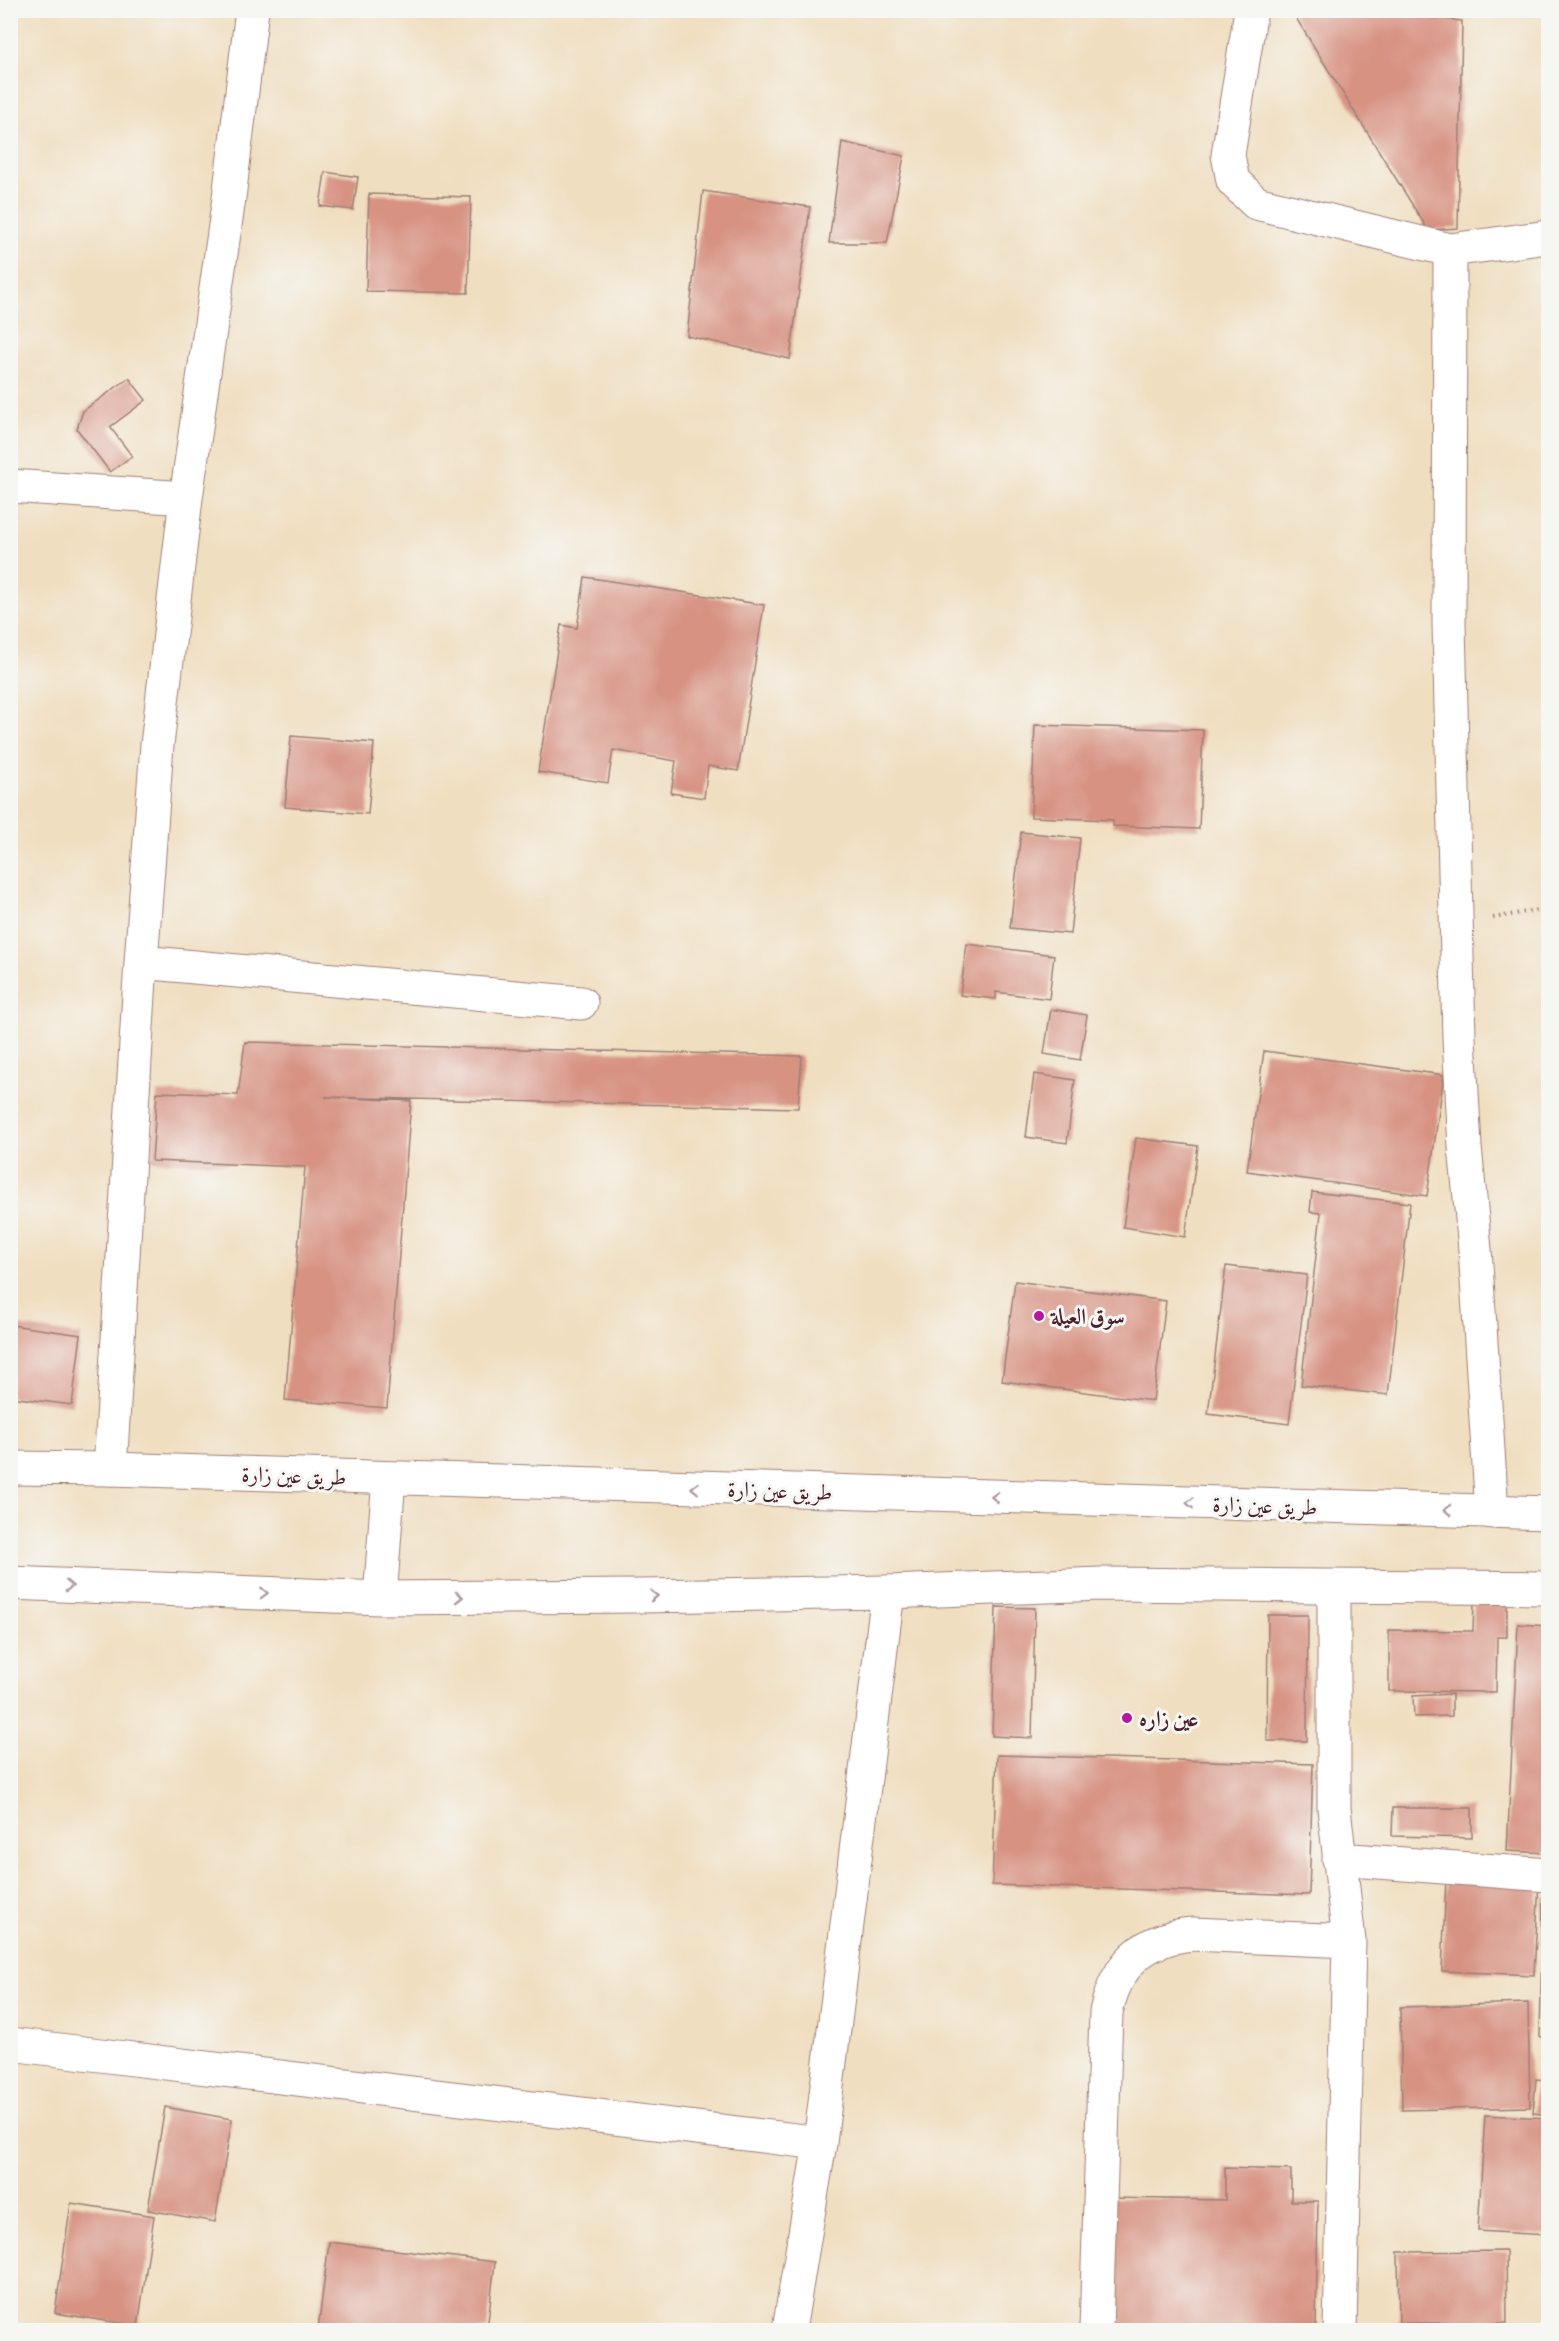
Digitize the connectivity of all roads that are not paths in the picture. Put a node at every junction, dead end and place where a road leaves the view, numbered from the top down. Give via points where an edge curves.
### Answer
1 (252, 10) edge
2 (1251, 10) edge
3 (1548, 237) edge
4 (1450, 250) junction
5 (10, 486) edge
6 (186, 498) junction
7 (141, 962) junction
8 (581, 1003) dead end
9 (10, 1468) edge
10 (110, 1469) junction
11 (389, 1478) junction
12 (1492, 1512) junction
13 (1548, 1514) edge
14 (1334, 1587) junction
15 (1548, 1588) edge
16 (11, 1590) edge
17 (888, 1592) junction
18 (380, 1598) junction
19 (1339, 1859) junction
20 (1548, 1875) edge
21 (1349, 1941) junction
22 (10, 2044) edge
23 (820, 2143) junction
24 (789, 2331) edge
25 (1096, 2331) edge
26 (1340, 2331) edge

1 - 6 street
2 - 4 street via 1228,155 1233,181 1256,203
3 - 4 street
4 - 12 street via 1449,623 1456,925 1465,1147
5 - 6 street
6 - 7 street via 157,745
7 - 8 street
7 - 10 street
9 - 10 street, طريق عين زارة
10 - 11 street, طريق عين زارة
12 -> 11 street, طريق عين زارة
11 - 18 street
12 - 13 street, طريق عين زارة
14 - 15 street
14 - 17 street via 1101,1584
14 - 19 street via 1334,1808
16 -> 18 street
18 -> 17 street
17 - 23 street
19 - 20 street
19 - 21 street
21 - 25 street via 1175,1936 1141,1951 1117,1978 1106,2012
21 - 26 street
22 - 23 street
23 - 24 street

